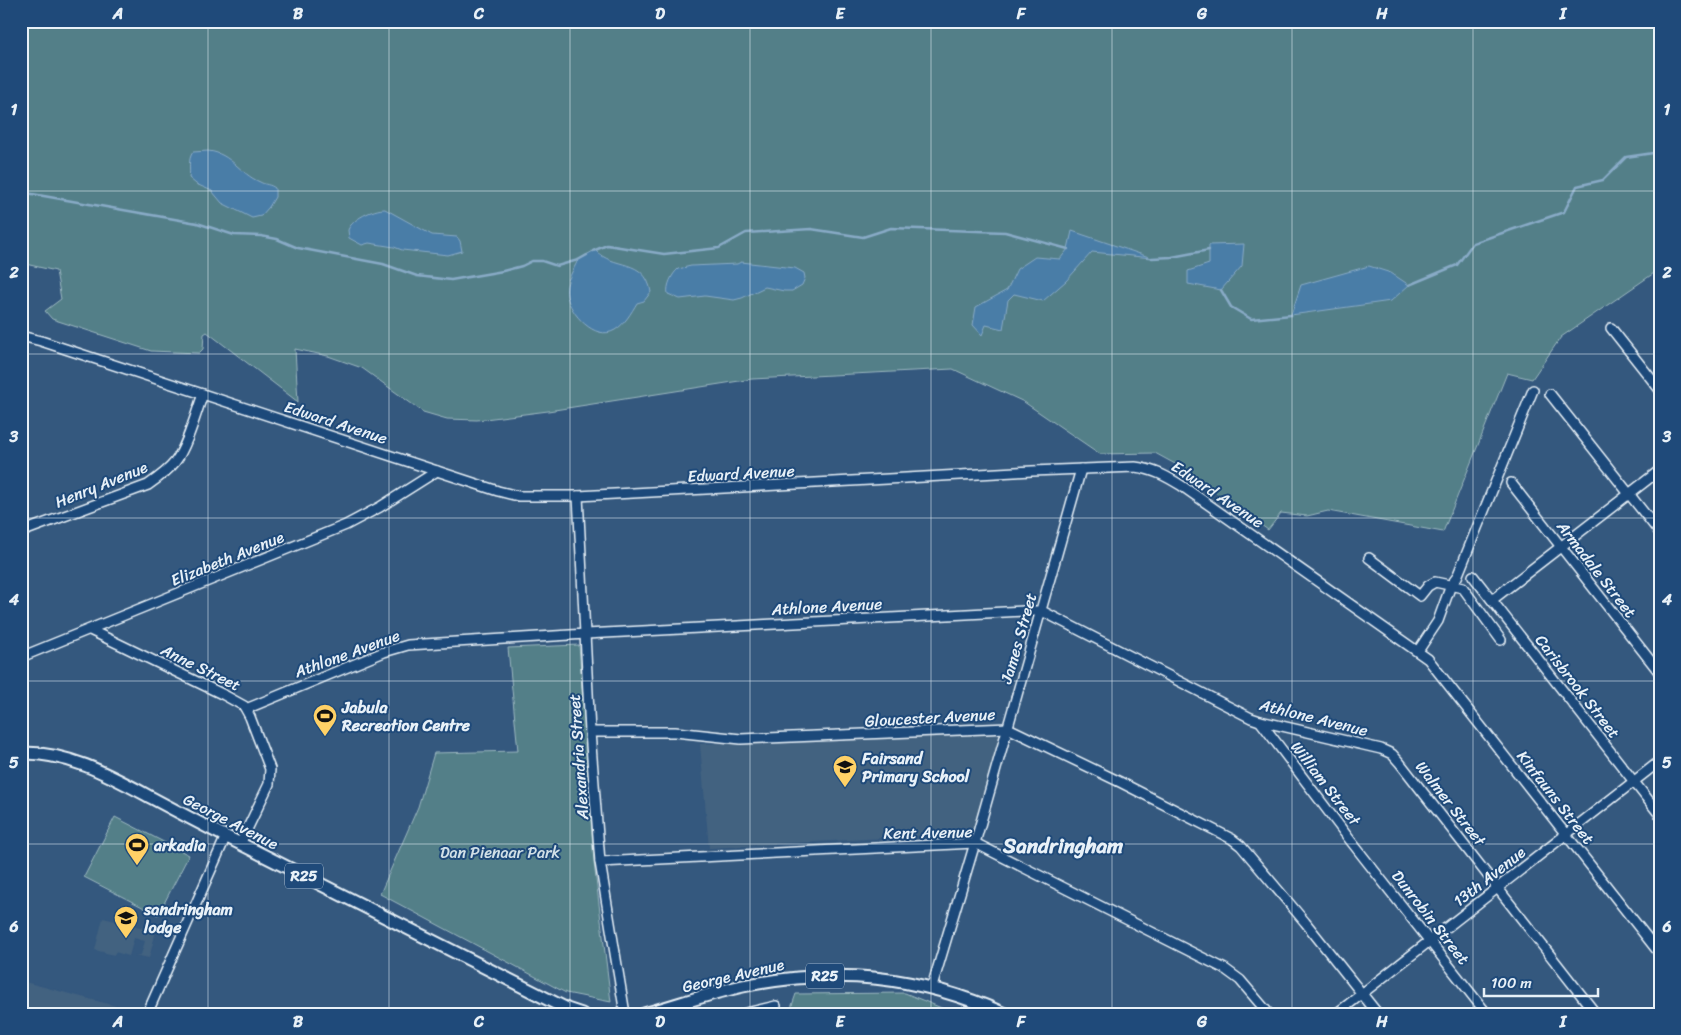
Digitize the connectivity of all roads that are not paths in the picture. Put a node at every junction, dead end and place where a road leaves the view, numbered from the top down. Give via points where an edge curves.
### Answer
1 (1611, 328) dead end
2 (21, 336) edge
3 (1533, 390) dead end
4 (1660, 390) edge
5 (203, 394) junction
6 (1550, 394) dead end
7 (1081, 469) junction
8 (1660, 470) edge
9 (437, 471) junction
10 (1511, 483) dead end
11 (1629, 494) junction
12 (578, 496) junction
13 (21, 532) edge
14 (1660, 533) edge
15 (1560, 546) junction
16 (1369, 558) dead end
17 (1473, 576) dead end
18 (1451, 585) junction
19 (1492, 600) junction
20 (1042, 611) junction
21 (90, 630) junction
22 (586, 634) junction
23 (1501, 640) dead end
24 (1418, 651) junction
25 (21, 657) edge
26 (1428, 659) joint
27 (1660, 674) edge
28 (246, 709) junction
29 (1260, 721) junction
30 (1008, 728) junction
31 (590, 732) junction
32 (21, 752) edge
33 (1392, 754) joint
34 (1660, 761) edge
35 (1634, 782) junction
36 (1660, 814) edge
37 (1566, 834) junction
38 (226, 836) junction
39 (1350, 840) joint
40 (975, 843) junction
41 (240, 844) junction
42 (600, 862) junction
43 (1498, 888) junction
44 (1430, 940) junction
45 (1660, 954) edge
46 (932, 987) junction
47 (1362, 994) junction
48 (776, 1006) dead end
49 (147, 1014) edge
50 (582, 1014) edge
51 (625, 1014) edge
52 (644, 1014) edge
53 (742, 1014) edge
54 (1005, 1014) edge
55 (1269, 1014) edge
56 (1336, 1014) edge
57 (1378, 1014) edge
58 (1487, 1014) edge
59 (1596, 1014) edge

1 - 4 street
2 - 5 street, Edward Avenue
3 - 18 street
5 - 9 street, Edward Avenue
5 - 13 street, Henry Avenue via 182,452 164,473 148,484
6 - 11 street
7 - 12 street, Edward Avenue
7 - 20 street, James Street
7 - 24 street, Edward Avenue via 1135,467 1161,473
8 - 11 street
9 - 12 street, Edward Avenue via 518,496
9 - 21 street, Elizabeth Avenue via 346,526
10 - 15 street, Armadale Street
11 - 14 street
11 - 15 street
12 - 22 street, Alexandria Street
15 - 19 street
15 - 27 street, Armadale Street
16 - 18 street via 1420,596 1432,583
17 - 19 street, Carisbrook Street
18 - 23 street via 1463,588
18 - 24 street via 1438,621
19 - 35 street, Carisbrook Street
20 - 22 street, Athlone Avenue
20 - 29 street, Athlone Avenue
20 - 30 street, James Street
21 - 25 street, Elizabeth Avenue
21 - 28 street, Anne Street via 224,694
22 - 28 street, Athlone Avenue via 400,646
22 - 31 street, Alexandria Street
24 - 26 street, Edward Avenue
26 - 37 street, Kinfauns Street
28 - 41 street, Anne Street via 269,765 270,776
29 - 33 street, Athlone Avenue
29 - 39 street, William Street
30 - 31 street, Gloucester Avenue via 741,739 675,732
30 - 40 street, James Street
30 - 47 street, Gloucester Avenue via 1232,839 1248,852
31 - 42 street, Alexandria Street
32 - 38 main road, George Avenue / R25 via 64,758 94,769
33 - 43 street, Walmer Street
34 - 35 street, 13th Avenue
35 - 36 street, Carisbrook Street
35 - 37 street, 13th Avenue
37 - 43 street, 13th Avenue
37 - 45 street, Kinfauns Street
38 - 41 main road, George Avenue / R25
38 - 49 street
39 - 44 street, Dunrobin Street
40 - 42 street, Kent Avenue
40 - 46 street, James Street
40 - 55 street, Kent Avenue via 1225,968 1240,980
41 - 50 main road, George Avenue / R25
42 - 51 street, Alexandria Street
43 - 44 street, 13th Avenue
43 - 59 street, Walmer Street
44 - 47 street, 13th Avenue
44 - 58 street, Dunrobin Street
46 - 52 main road, George Avenue / R25 via 874,978 808,977 742,987
46 - 54 main road, George Avenue / R25
47 - 56 street, 13th Avenue
47 - 57 street, Gloucester Avenue
48 - 53 street

